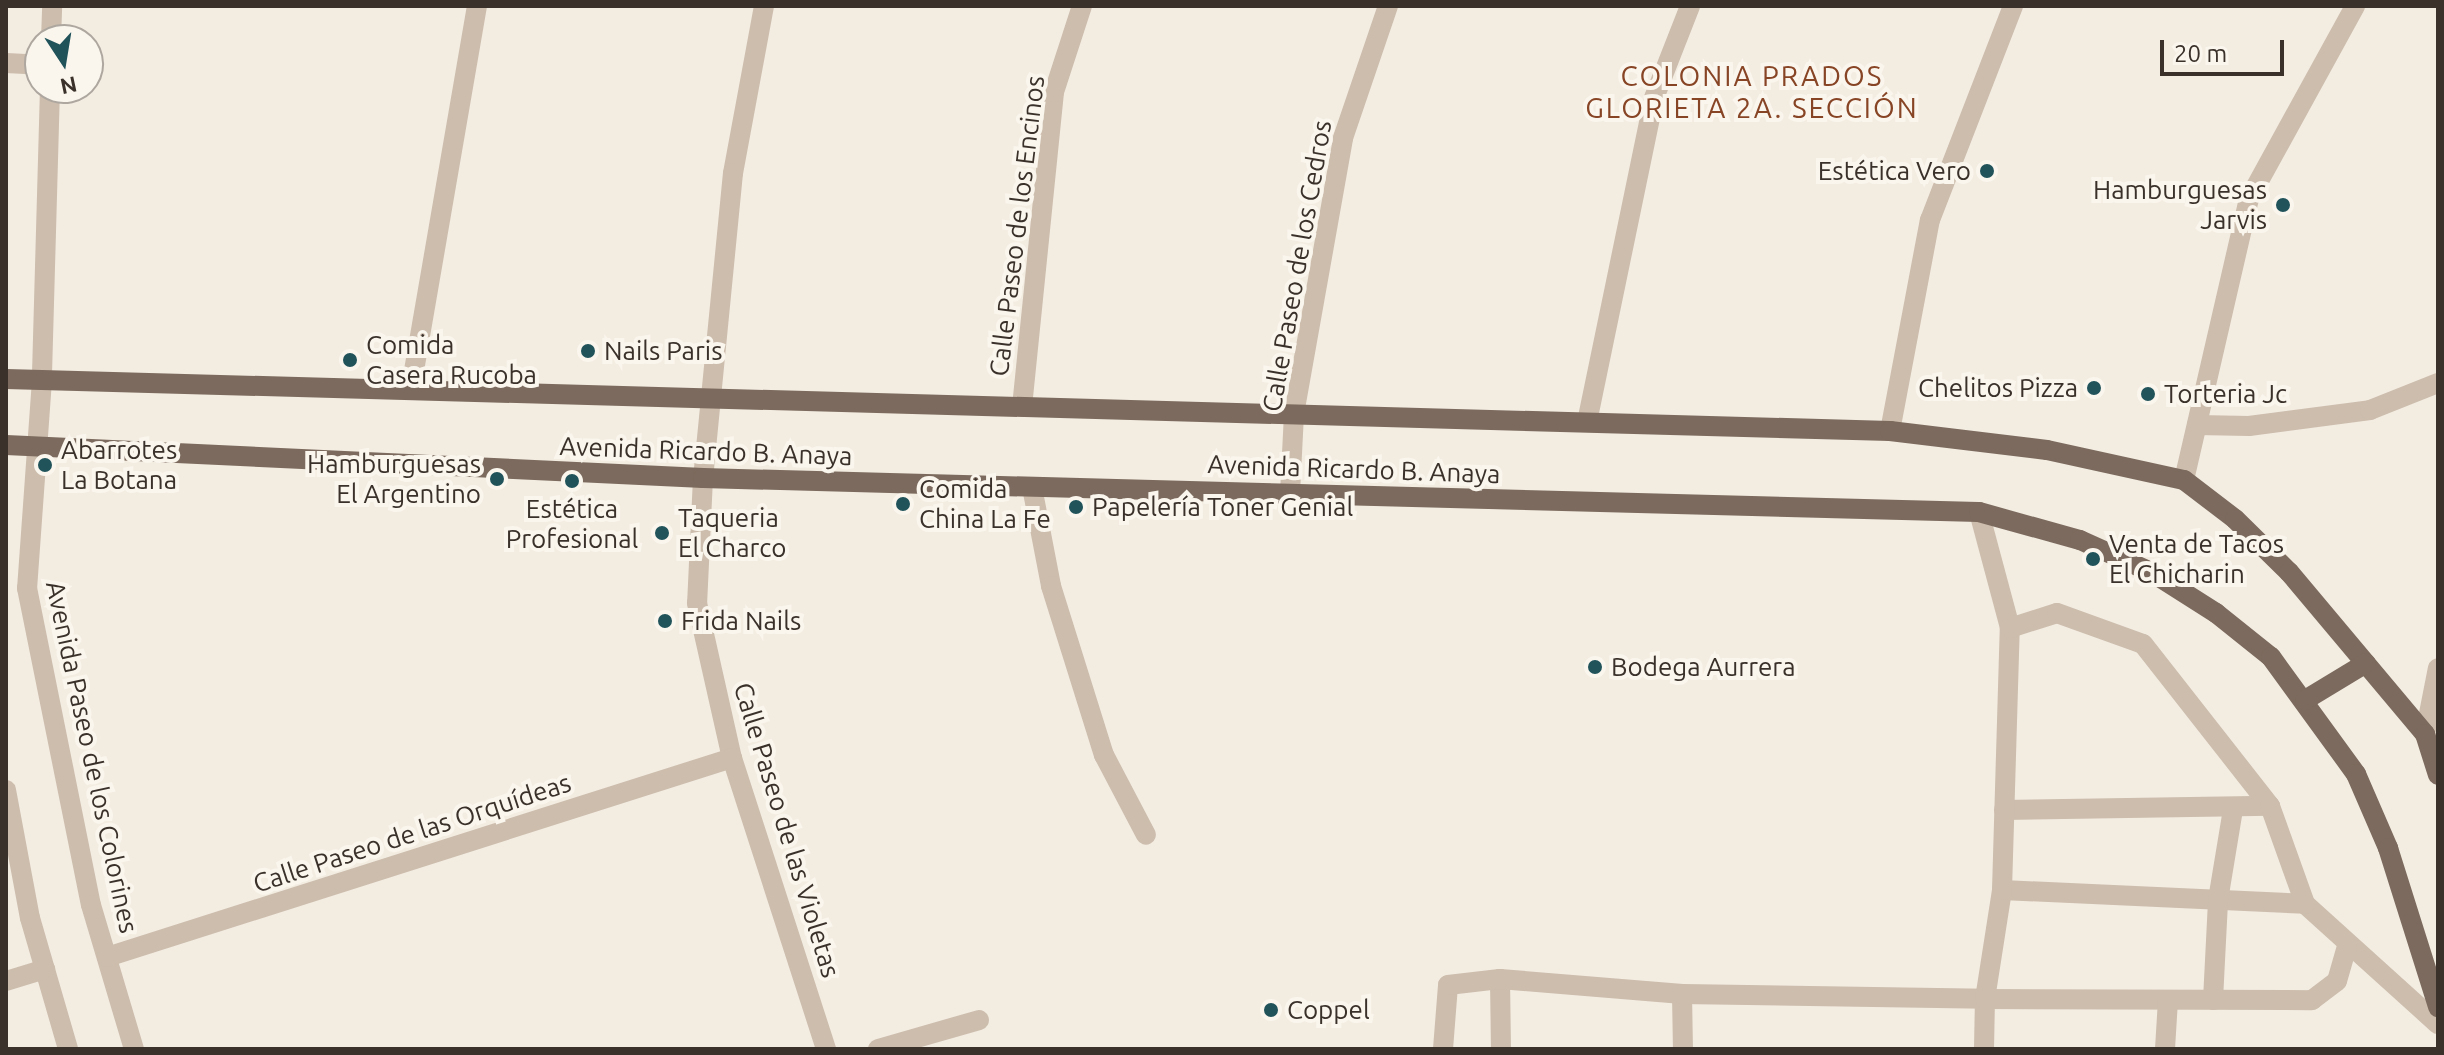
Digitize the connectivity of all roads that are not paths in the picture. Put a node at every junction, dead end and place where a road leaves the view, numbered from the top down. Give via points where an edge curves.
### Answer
1 (477, 6) edge
2 (764, 6) edge
3 (1082, 6) edge
4 (1388, 6) edge
5 (1690, 6) edge
6 (2013, 6) edge
7 (2355, 6) edge
8 (50, 104) edge
9 (6, 379) edge
10 (42, 380) junction
11 (2438, 383) edge
12 (411, 388) junction
13 (710, 399) junction
14 (1022, 407) junction
15 (1294, 414) junction
16 (1587, 422) junction
17 (2197, 425) junction
18 (1890, 431) junction
19 (6, 445) edge
20 (35, 446) junction
21 (703, 478) junction
22 (2184, 480) junction
23 (1032, 487) junction
24 (1290, 493) junction
25 (1979, 512) junction
26 (2010, 628) junction
27 (2366, 663) junction
28 (2438, 668) edge
29 (2305, 700) junction
30 (2425, 734) junction
31 (732, 758) junction
32 (2438, 775) edge
33 (6, 790) edge
34 (2270, 806) junction
35 (2233, 809) junction
36 (2004, 810) junction
37 (1146, 835) dead end
38 (2002, 890) junction
39 (2218, 900) junction
40 (2305, 904) junction
41 (2347, 946) junction
42 (107, 957) junction
43 (45, 969) junction
44 (1500, 979) junction
45 (6, 981) edge
46 (1682, 994) junction
47 (1985, 999) junction
48 (2168, 1000) junction
49 (2213, 1000) junction
50 (2438, 1007) edge
51 (979, 1020) dead end
52 (2438, 1024) edge
53 (68, 1049) edge
54 (134, 1049) edge
55 (826, 1049) edge
56 (878, 1049) edge
57 (1443, 1049) edge
58 (1501, 1049) edge
59 (1683, 1049) edge
60 (1984, 1049) edge
61 (2165, 1049) edge

1 - 12 street
2 - 13 street, Calle Paseo de las Violetas via 733,173
3 - 14 street, Calle Paseo de los Encinos via 1054,92
4 - 15 street, Calle Paseo de los Cedros via 1343,138
5 - 16 street via 1654,98
6 - 18 street via 1930,220
7 - 17 street via 2249,199
8 - 10 street, Avenida Paseo de los Colorines
9 - 10 main road, Avenida Ricardo B. Anaya
10 - 12 main road, Avenida Ricardo B. Anaya
10 - 20 street, Avenida Paseo de los Colorines
11 - 17 street via 2370,410 2249,426
12 - 13 main road, Avenida Ricardo B. Anaya
13 - 14 main road, Avenida Ricardo B. Anaya
13 - 21 street, Calle Paseo de las Violetas
14 - 15 main road, Avenida Ricardo B. Anaya
15 - 16 main road, Avenida Ricardo B. Anaya
15 - 24 street, Calle Paseo de los Cedros
16 - 18 main road, Avenida Ricardo B. Anaya
17 - 22 street
18 - 22 main road, Avenida Ricardo B. Anaya via 2047,450
19 - 20 main road, Avenida Ricardo B. Anaya
20 - 21 main road, Avenida Ricardo B. Anaya
20 - 42 street, Avenida Paseo de los Colorines via 27,588 91,905
21 - 23 main road, Avenida Ricardo B. Anaya
21 - 31 street, Calle Paseo de las Violetas via 697,603
22 - 27 main road, Avenida Ricardo B. Anaya via 2289,572
23 - 24 main road, Avenida Ricardo B. Anaya
23 - 37 street via 1051,586 1104,755
24 - 25 main road, Avenida Ricardo B. Anaya
25 - 26 street
25 - 29 main road, Avenida Ricardo B. Anaya via 2080,540 2153,573 2271,657
26 - 34 street via 2057,613 2143,644
26 - 36 street
27 - 29 main road
27 - 30 main road, Avenida Ricardo B. Anaya
28 - 30 street
29 - 50 main road, Avenida Ricardo B. Anaya via 2356,774 2392,861
30 - 32 main road, Avenida Ricardo B. Anaya
31 - 42 street, Calle Paseo de las Orquídeas
31 - 55 street, Calle Paseo de las Violetas
33 - 43 street
34 - 35 street
34 - 40 street
35 - 36 street
35 - 39 street
36 - 38 street
38 - 39 street
38 - 47 street
39 - 40 street
39 - 49 street
40 - 41 street
41 - 49 street via 2337,981 2312,1000
41 - 52 street
42 - 54 street, Avenida Paseo de los Colorines
43 - 45 street
43 - 53 street
44 - 46 street
44 - 57 street via 1448,985
44 - 58 street
46 - 47 street
46 - 59 street
47 - 48 street
47 - 60 street
48 - 49 street
48 - 61 street
51 - 56 street

